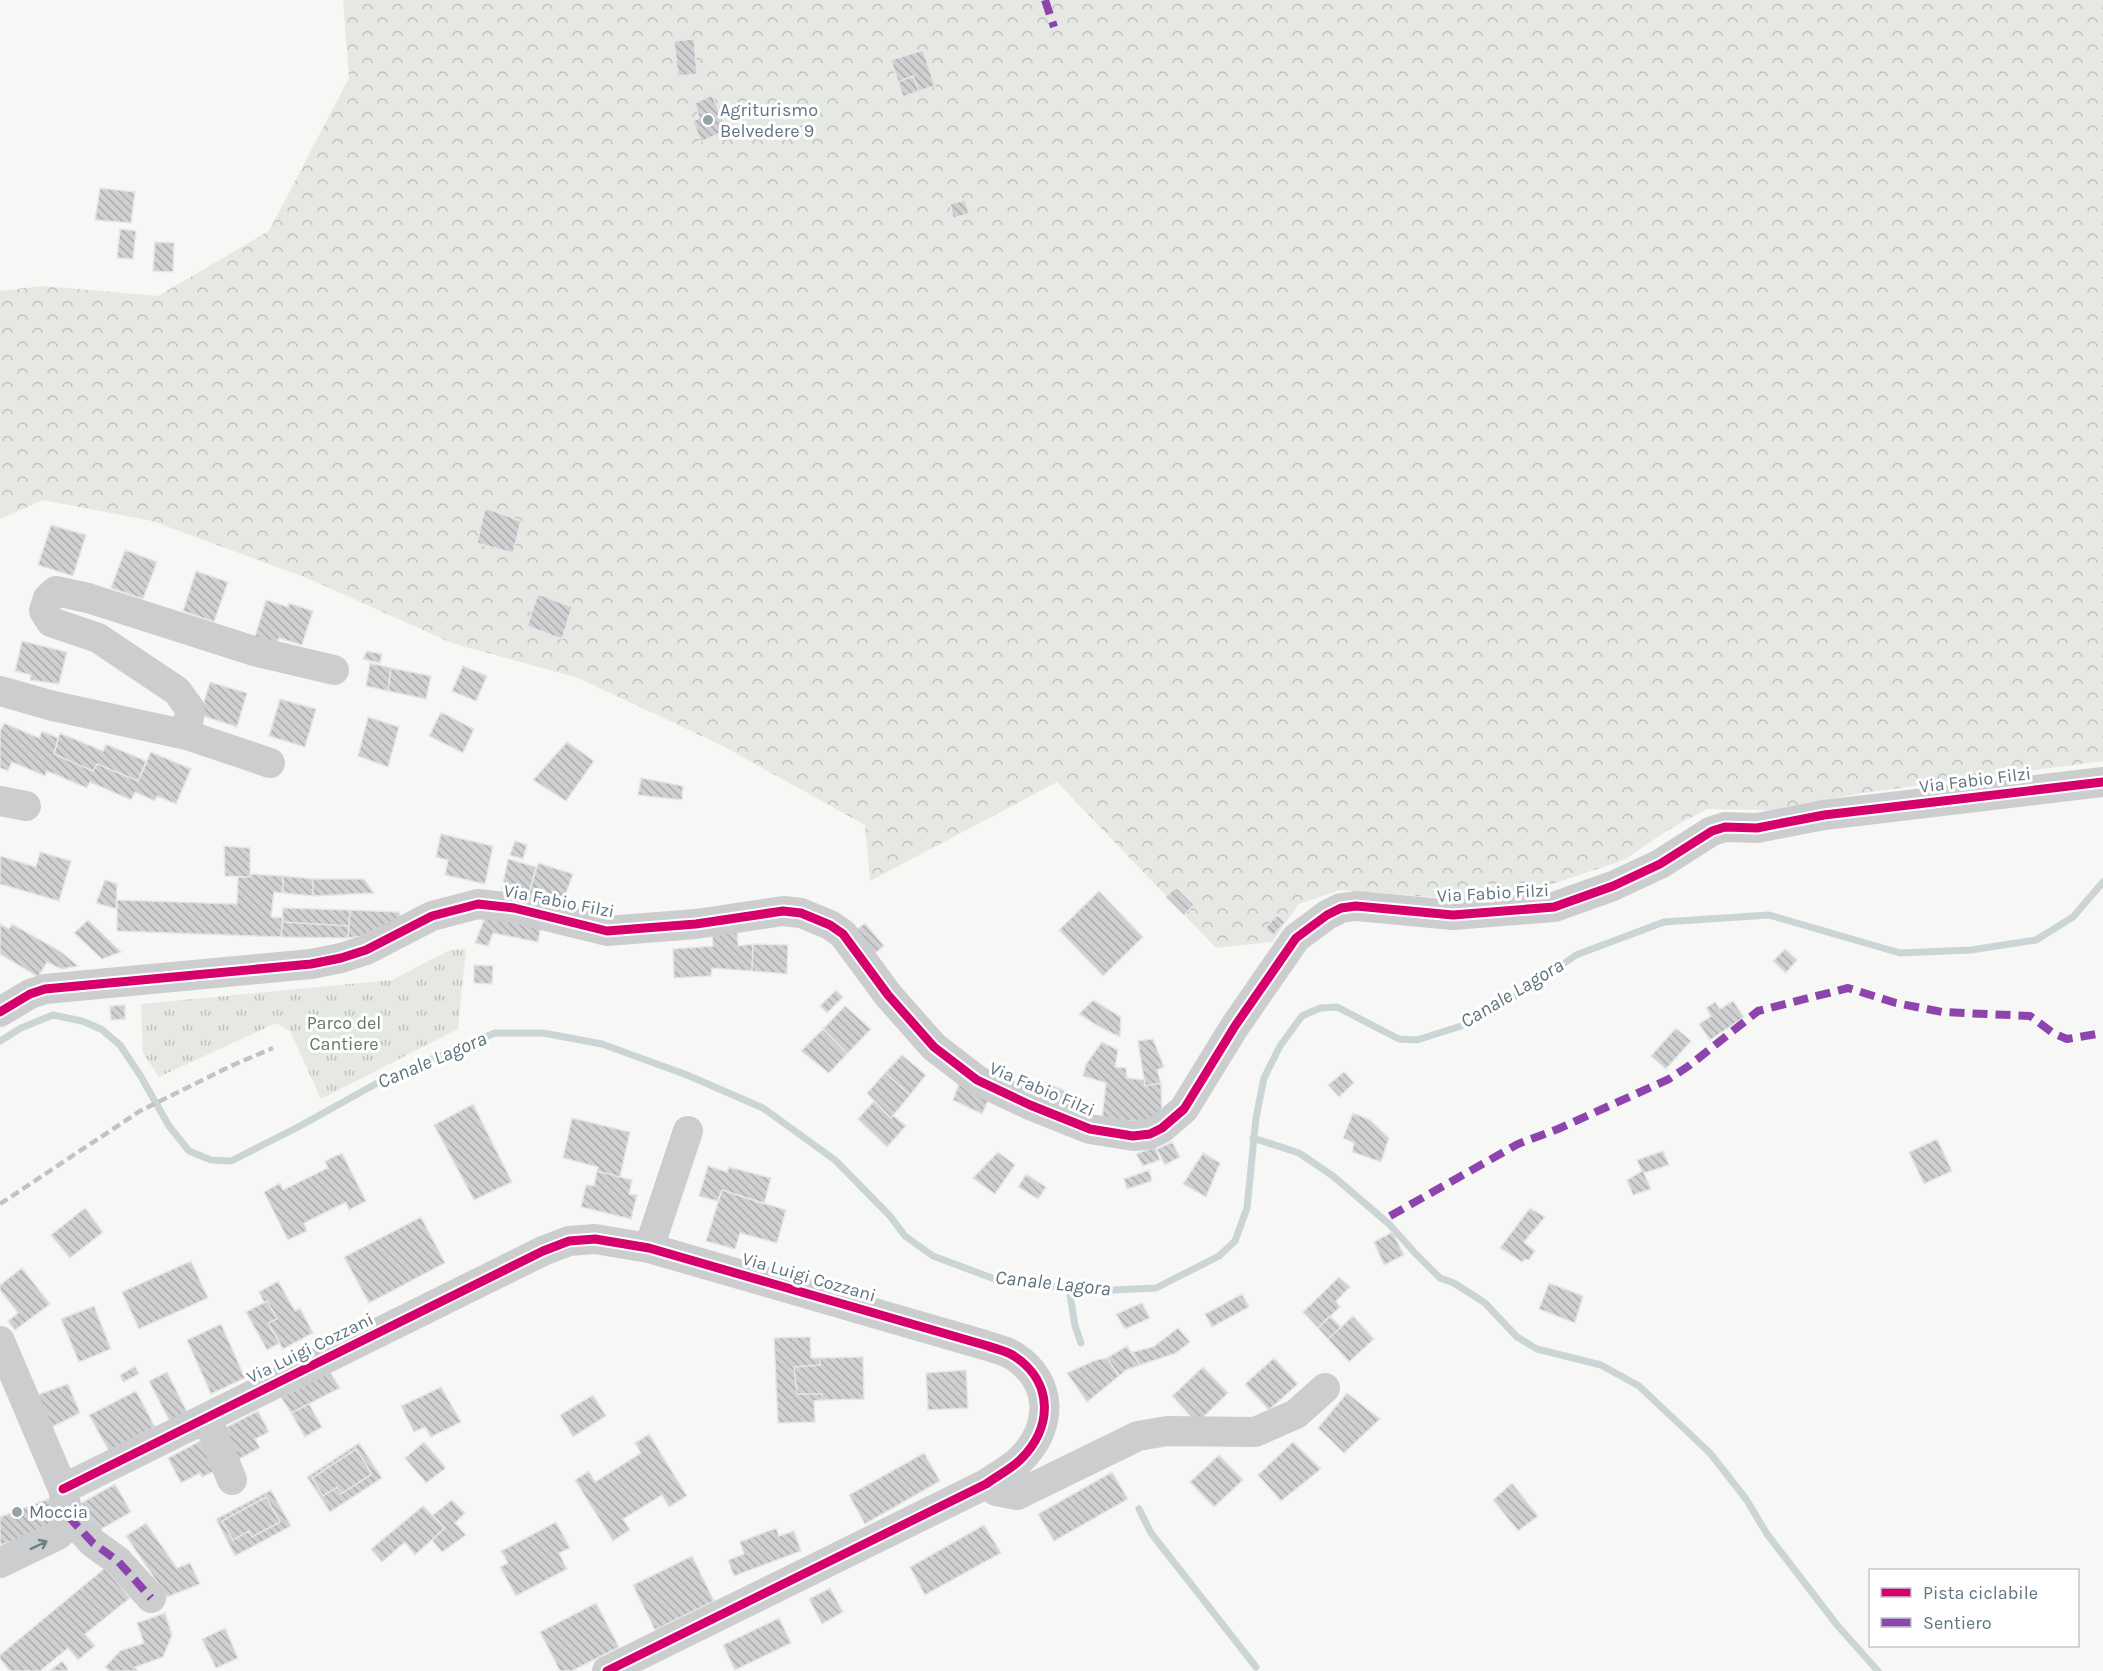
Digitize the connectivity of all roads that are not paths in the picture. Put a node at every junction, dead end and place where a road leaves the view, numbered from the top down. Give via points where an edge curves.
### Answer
1 (334, 670) dead end
2 (0, 690) edge
3 (187, 735) junction
4 (270, 763) dead end
5 (2103, 782) edge
6 (2, 1009) edge
7 (688, 1131) dead end
8 (649, 1248) junction
9 (0, 1341) edge
10 (1325, 1388) dead end
11 (207, 1418) junction
12 (232, 1480) dead end
13 (986, 1484) junction
14 (65, 1502) junction
15 (0, 1563) edge
16 (151, 1598) dead end
17 (607, 1671) edge

1 - 3 street via 254,651 88,598 56,591 48,598 44,611 51,622 98,638 177,691 190,709
2 - 3 street via 53,706
3 - 4 street
5 - 6 street, Via Fabio Filzi via 1824,815 1757,828 1725,827 1613,886 1554,907 1453,915 1341,908 1296,938 1184,1109 1162,1128 1133,1136 1090,1129 977,1080 933,1047 843,934 811,916 783,911 696,924 607,931 514,908 478,904 432,916 366,950 341,958 45,989
7 - 8 street
8 - 11 street, Via Luigi Cozzani via 595,1239 569,1241 543,1251
8 - 13 street, Via Luigi Cozzani via 1013,1355 1041,1387 1046,1403 1041,1429 1020,1461
9 - 14 street
10 - 13 street via 1296,1414 1255,1432 1167,1431 1138,1436 1017,1495 996,1491
11 - 12 street
11 - 14 street, Via Luigi Cozzani
13 - 17 street, Via Luigi Cozzani
15 -> 14 street via 58,1535 65,1526
14 - 16 street via 93,1543 118,1562

